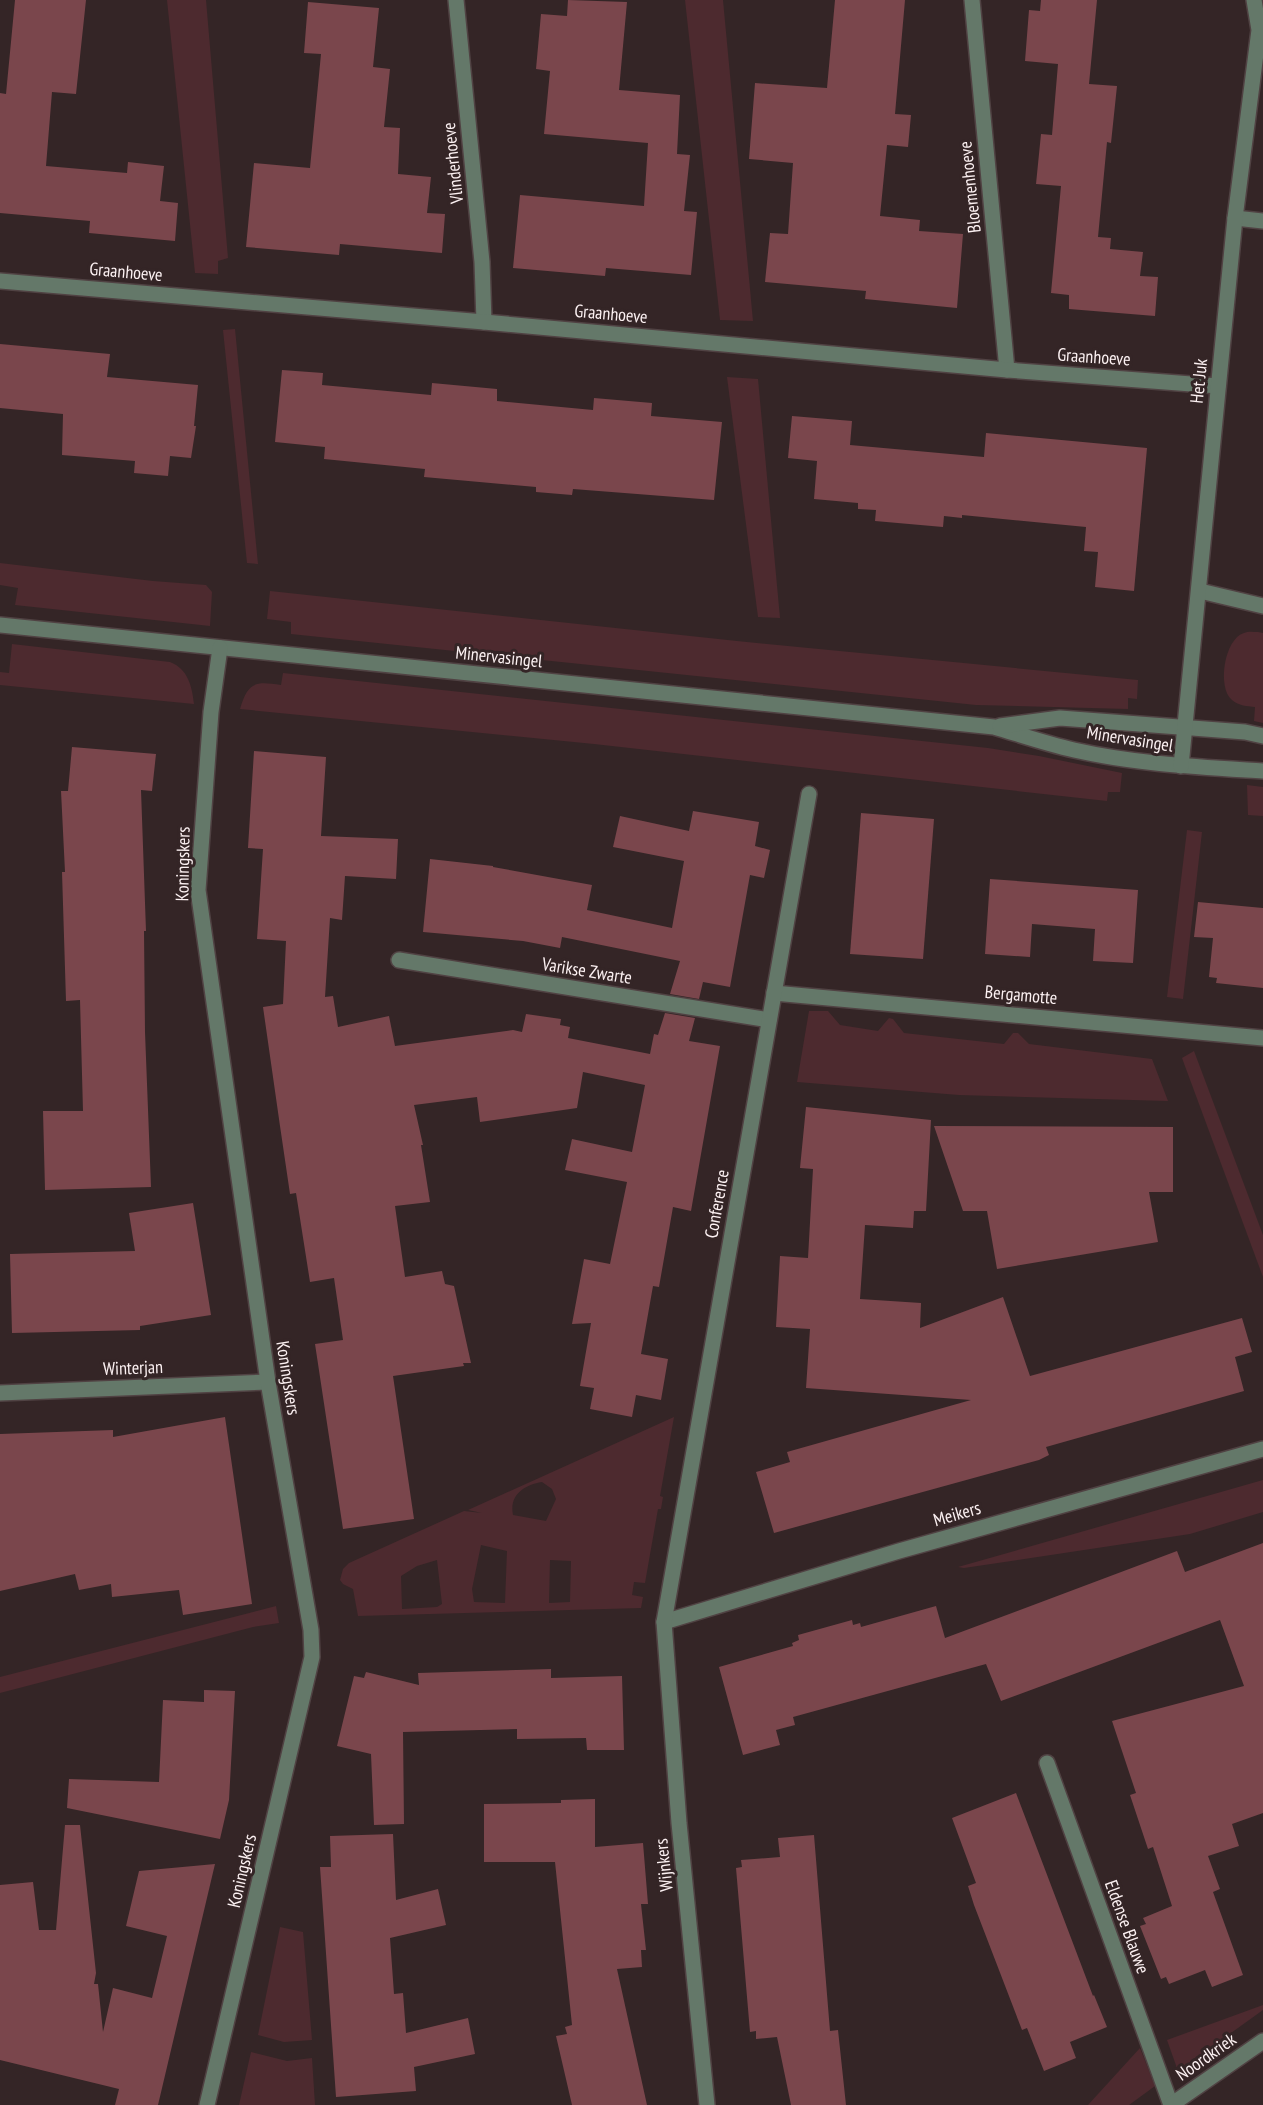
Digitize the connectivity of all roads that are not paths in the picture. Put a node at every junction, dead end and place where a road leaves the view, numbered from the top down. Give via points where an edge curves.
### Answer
1 (456, 0) edge
2 (972, 0) edge
3 (1254, 0) edge
4 (1235, 218) junction
5 (1263, 221) edge
6 (0, 281) edge
7 (484, 322) junction
8 (1007, 370) junction
9 (1218, 386) junction
10 (1200, 591) junction
11 (1263, 606) edge
12 (0, 625) edge
13 (220, 648) junction
14 (994, 727) junction
15 (1185, 728) junction
16 (1263, 736) edge
17 (1181, 766) junction
18 (1263, 771) edge
19 (809, 794) dead end
20 (399, 960) dead end
21 (774, 993) junction
22 (769, 1020) junction
23 (1263, 1038) edge
24 (268, 1382) junction
25 (0, 1393) edge
26 (1263, 1449) edge
27 (664, 1622) junction
28 (1047, 1763) dead end
29 (1263, 2041) edge
30 (207, 2105) edge
31 (707, 2105) edge
32 (1171, 2105) edge

1 - 7 street, Vlinderhoeve via 482,261
2 - 8 street, Bloemenhoeve
3 - 4 street, Het Juk via 1259,30
4 - 5 street
4 - 9 street, Het Juk
6 - 7 street, Graanhoeve
7 - 8 street, Graanhoeve
8 - 9 street, Graanhoeve
9 - 10 street, Het Juk
10 - 11 street
10 - 15 street, Het Juk
12 - 13 street, Minervasingel
13 - 14 street, Minervasingel
13 - 24 street, Koningskers via 211,712 198,890
14 - 15 street, Minervasingel via 1060,718
14 - 17 street, Minervasingel via 1075,750
15 - 16 street, Minervasingel
15 - 17 street, Het Juk
17 - 18 street, Minervasingel
19 - 21 street, Conference
20 - 22 street, Varikse Zwarte
21 - 22 street, Conference
21 - 23 street, Bergamotte
22 - 27 street, Conference
24 - 25 street, Winterjan
24 - 30 street, Koningskers via 311,1630 312,1658
26 - 27 street, Meikers via 910,1547
27 - 31 street, Wijnkers
28 - 32 street, Eldense Blauwe
29 - 32 street, Noordkriek

